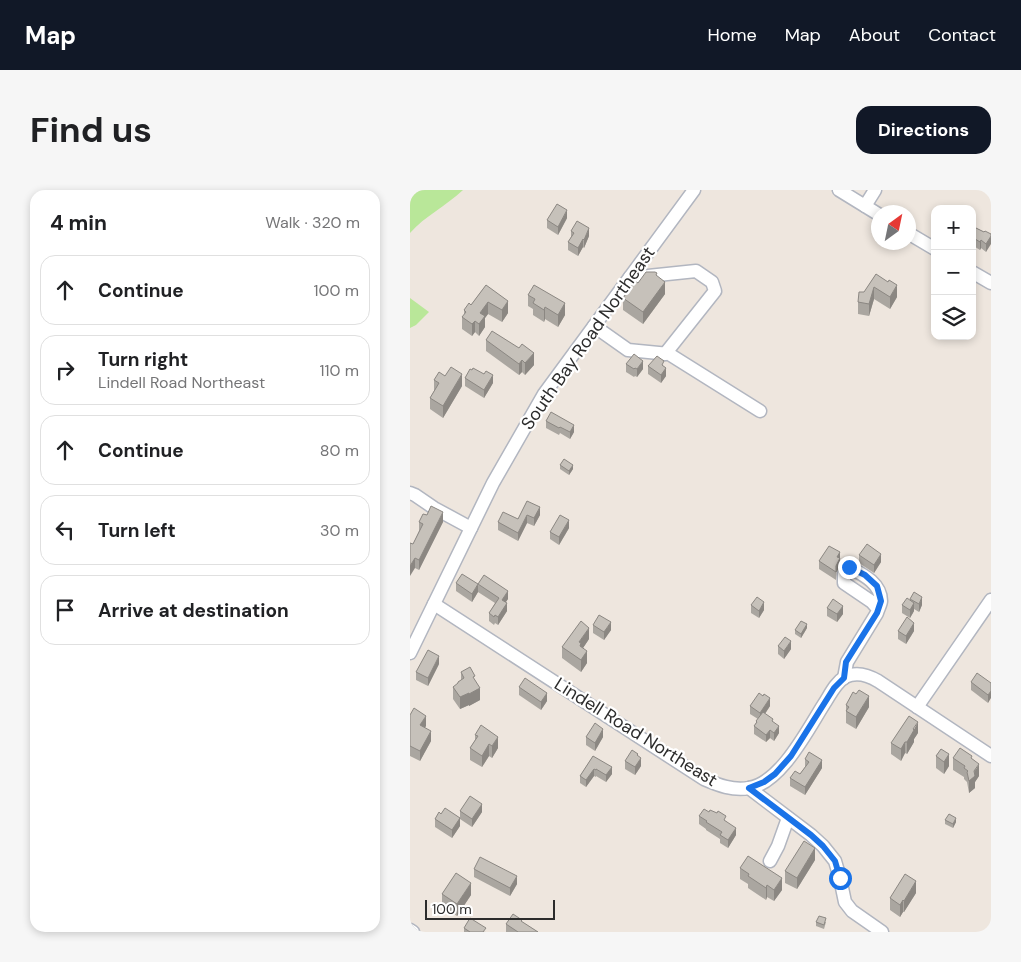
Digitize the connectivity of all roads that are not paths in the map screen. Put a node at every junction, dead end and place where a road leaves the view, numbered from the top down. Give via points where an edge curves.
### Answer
1 (694, 190) edge
2 (839, 190) edge
3 (875, 190) edge
4 (864, 206) junction
5 (871, 210) edge
6 (916, 238) edge
7 (931, 247) edge
8 (976, 275) edge
9 (630, 276) junction
10 (991, 284) edge
11 (594, 326) junction
12 (665, 354) junction
13 (760, 411) dead end
14 (410, 493) edge
15 (471, 528) junction
16 (991, 600) edge
17 (434, 604) junction
18 (878, 609) dead end
19 (410, 653) edge
20 (844, 678) junction
21 (917, 707) junction
22 (991, 756) edge
23 (749, 788) junction
24 (788, 818) junction
25 (770, 861) dead end
26 (882, 932) edge

1 - 9 street, South Bay Road Northeast
2 - 4 street
3 - 4 street
4 - 5 street
6 - 7 street
8 - 10 street
9 - 11 street, South Bay Road Northeast
9 - 12 street via 696,271 712,282 715,291
11 - 12 street via 628,350
11 - 15 street, South Bay Road Northeast via 544,394 503,464
12 - 13 street
14 - 15 street
15 - 17 street, South Bay Road Northeast
16 - 21 street
17 - 19 street, South Bay Road Northeast
17 - 23 street, Lindell Road Northeast via 704,779 721,786
18 - 20 street via 846,662
20 - 21 street via 855,674 869,676
20 - 23 street via 834,688 781,769
21 - 22 street
23 - 24 street
24 - 25 street
24 - 26 street via 811,835 835,861 845,902 852,911

